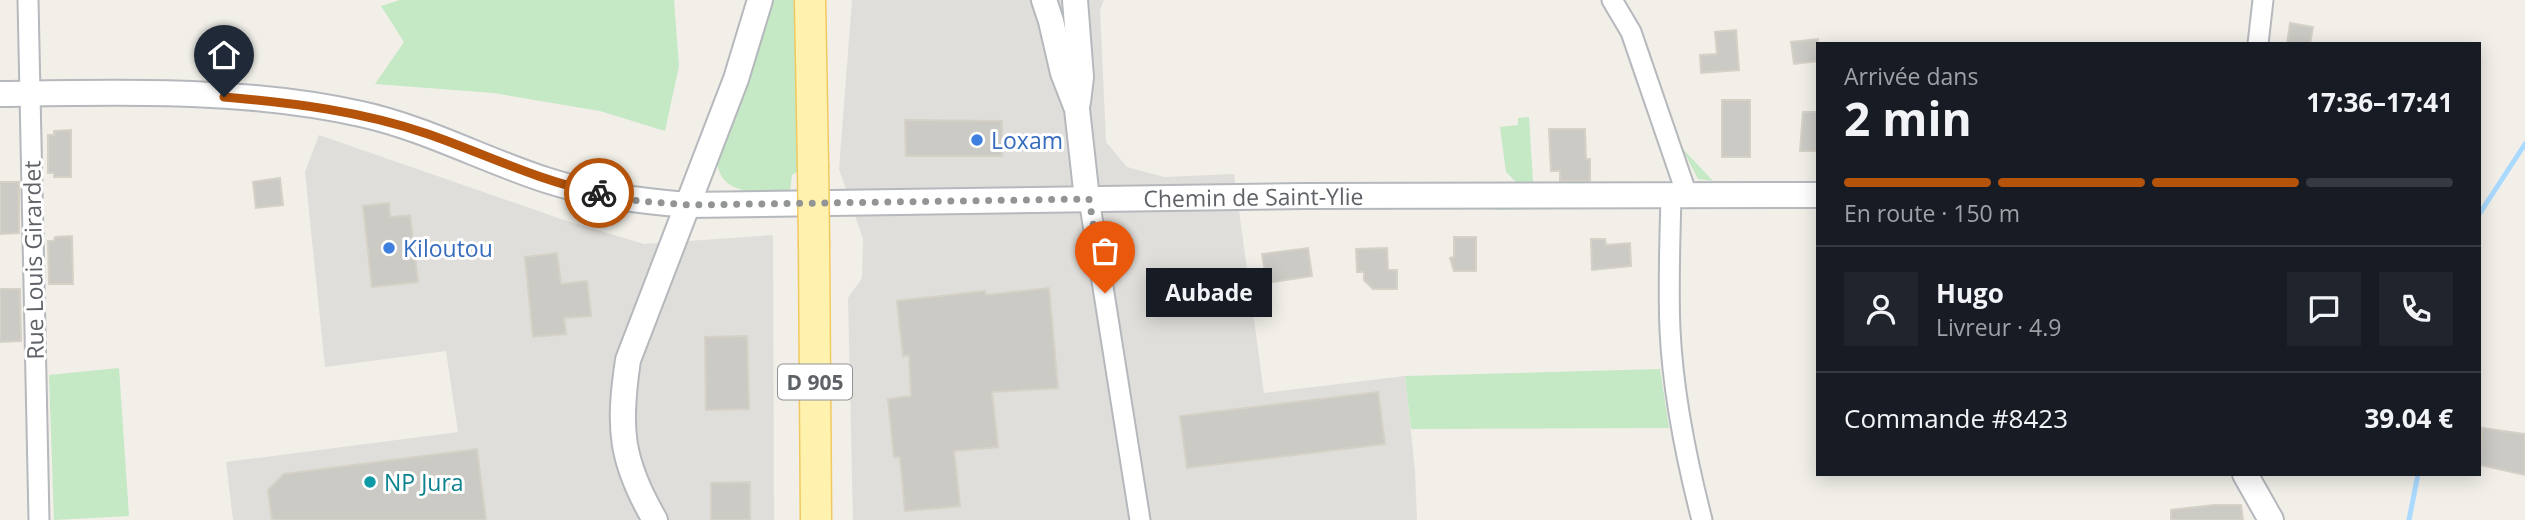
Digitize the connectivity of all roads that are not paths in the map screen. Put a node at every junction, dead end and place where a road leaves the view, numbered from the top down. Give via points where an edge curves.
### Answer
1 (28, 0) edge
2 (760, 0) edge
3 (810, 0) edge
4 (825, 0) edge
5 (1044, 0) edge
6 (1075, 0) edge
7 (1612, 0) edge
8 (2263, 0) edge
9 (2258, 42) edge
10 (29, 93) junction
11 (0, 94) edge
12 (1077, 109) junction
13 (812, 128) junction
14 (1679, 195) junction
15 (1816, 195) edge
16 (1089, 199) junction
17 (688, 205) junction
18 (2246, 476) edge
19 (39, 520) edge
20 (654, 520) edge
21 (816, 520) edge
22 (1140, 520) edge
23 (1702, 520) edge
24 (2271, 520) edge

1 - 10 street, Rue Louis Girardet
2 - 17 street via 736,79
3 - 13 main road, D 905
4 - 13 main road via 822,110
5 - 12 street
6 - 12 street via 1081,77
7 - 14 street via 1631,32
8 - 9 street
10 - 11 street, Chemin de Saint-Ylie
10 - 17 street, Chemin de Saint-Ylie via 203,96 362,114 575,188
10 - 19 street, Rue Louis Girardet
12 - 16 street
13 - 21 main road, D 905, bridge
14 - 15 street, Chemin de Saint-Ylie
14 - 16 street, Chemin de Saint-Ylie
14 - 23 street via 1669,262 1671,343 1687,460
16 - 17 street, Chemin de Saint-Ylie
16 - 22 street
17 - 20 street via 628,360 622,401 627,461
18 - 24 street

